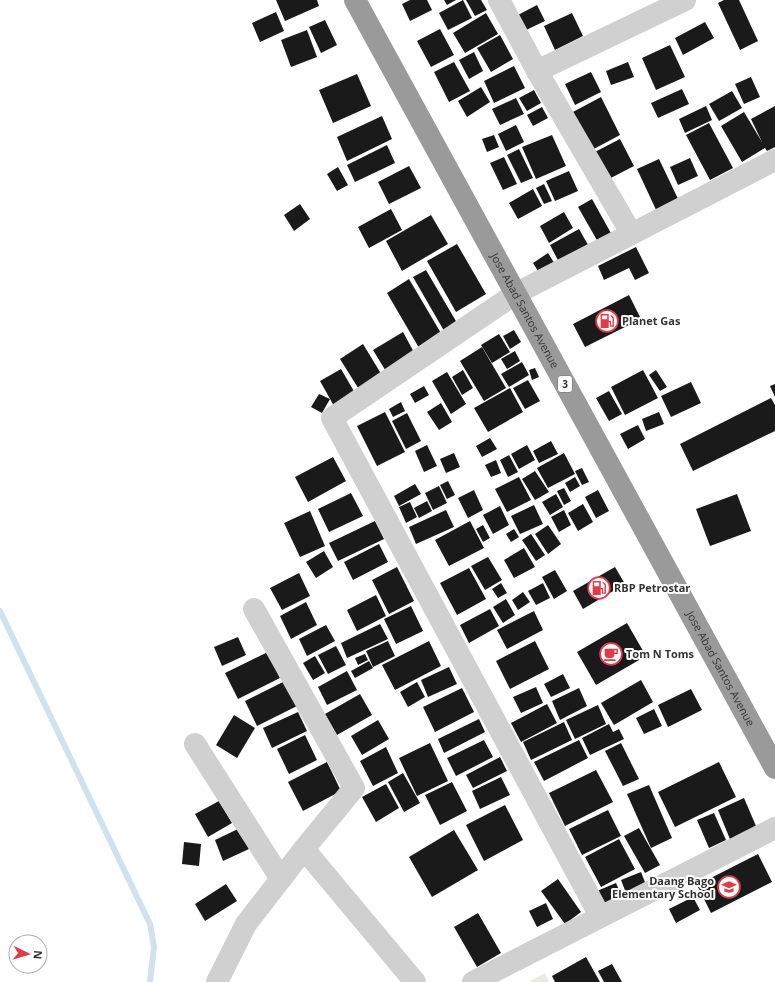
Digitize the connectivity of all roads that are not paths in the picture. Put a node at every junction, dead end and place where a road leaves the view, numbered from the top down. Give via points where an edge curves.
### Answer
1 (355, 0) edge
2 (499, 0) edge
3 (685, 0) edge
4 (537, 71) junction
5 (775, 160) edge
6 (631, 234) junction
7 (516, 294) junction
8 (254, 609) dead end
9 (195, 744) dead end
10 (775, 768) edge
11 (775, 828) edge
12 (304, 849) junction
13 (281, 879) junction
14 (600, 916) junction
15 (217, 982) edge
16 (415, 982) edge
17 (474, 982) edge

1 - 7 highway, Jose Abad Santos Avenue / 3
2 - 4 street
3 - 4 street
4 - 6 street
5 - 6 street
6 - 7 street
7 - 10 highway, Jose Abad Santos Avenue / 3
7 - 14 street via 332,418
8 - 12 street via 354,788
9 - 13 street
11 - 14 street
12 - 13 street
12 - 16 street
13 - 15 street via 246,924
14 - 17 street

